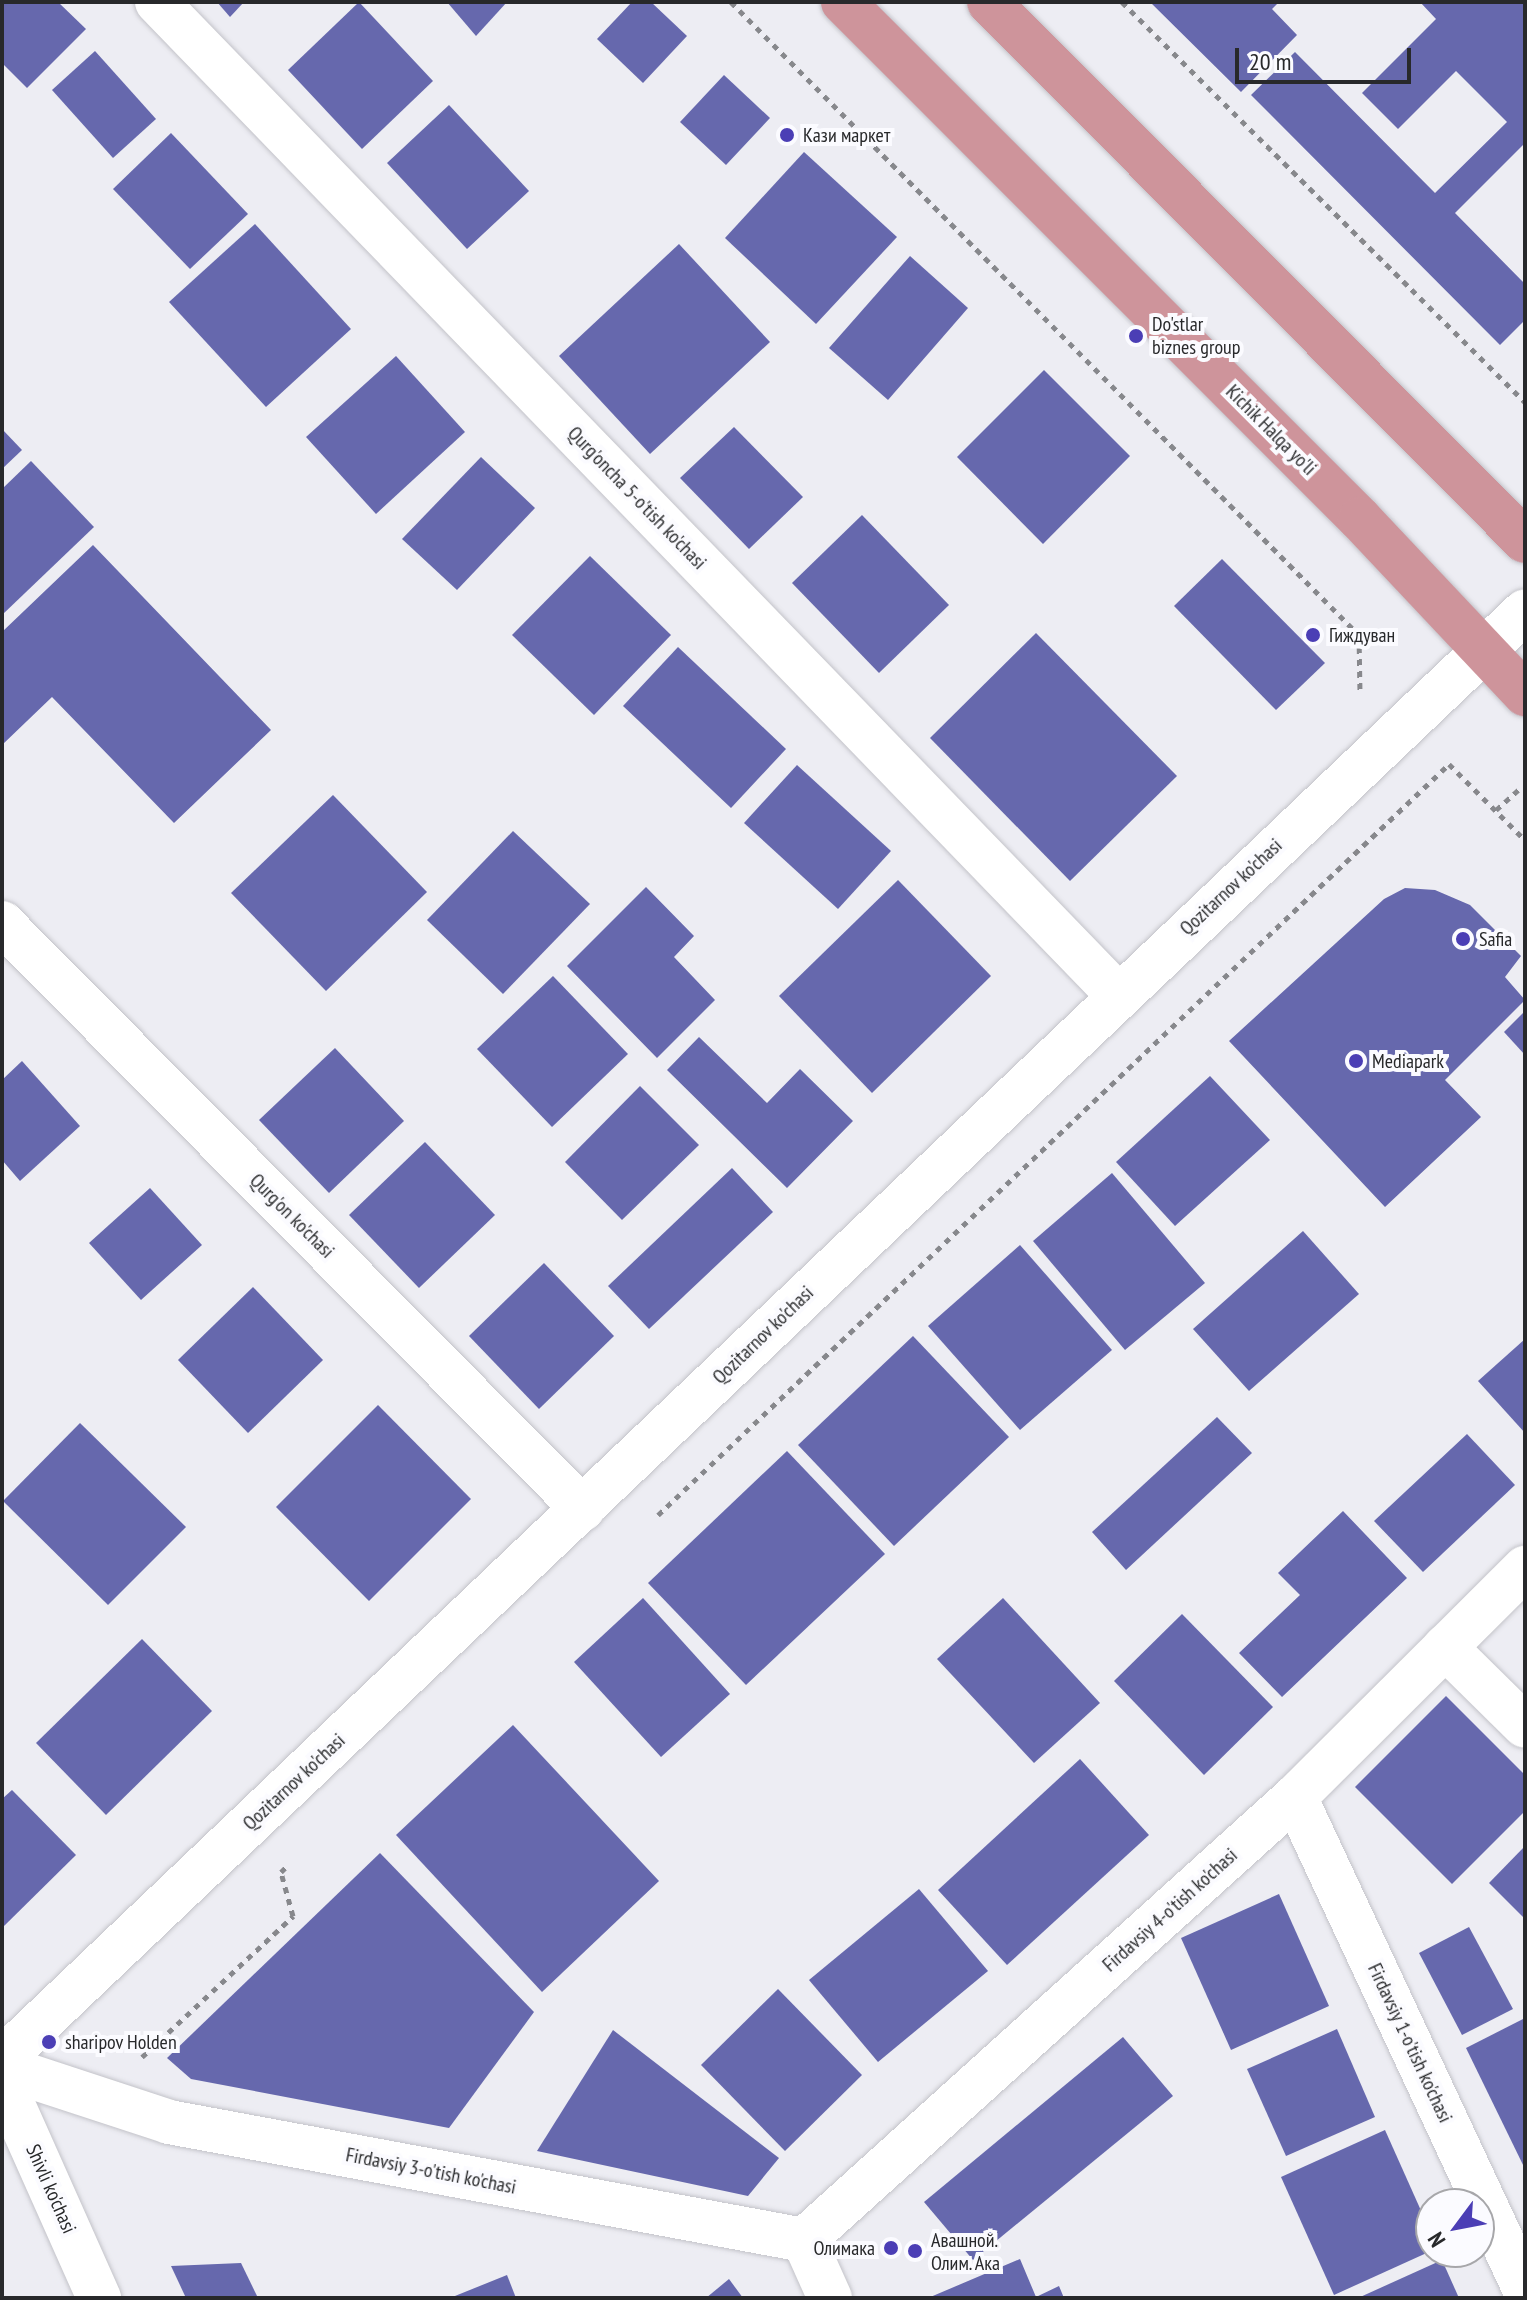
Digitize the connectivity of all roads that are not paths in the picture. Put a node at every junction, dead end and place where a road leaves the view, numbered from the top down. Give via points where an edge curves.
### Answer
1 (157, 2) edge
2 (843, 2) edge
3 (989, 2) edge
4 (1525, 541) edge
5 (1525, 611) edge
6 (1483, 649) junction
7 (1525, 694) edge
8 (2, 923) edge
9 (1117, 994) junction
10 (583, 1509) junction
11 (1525, 1568) edge
12 (1445, 1647) junction
13 (1525, 1726) edge
14 (1295, 1797) junction
15 (2, 2059) edge
16 (2, 2067) edge
17 (2, 2080) edge
18 (804, 2240) junction
19 (1525, 2290) edge
20 (99, 2298) edge
21 (830, 2298) edge

1 - 9 street, Qurg'oncha 5-o'tish ko'chasi
2 - 6 highway, Kichik Halqa yo'li
3 - 4 highway
5 - 6 street, Qozitarnov ko'chasi
6 - 7 highway, Kichik Halqa yo'li
6 - 9 street, Qozitarnov ko'chasi
8 - 10 street, Qurg'on ko'chasi
9 - 10 street, Qozitarnov ko'chasi
10 - 15 street, Qozitarnov ko'chasi
11 - 12 street, Firdavsiy 4-o'tish ko'chasi
12 - 13 street
12 - 14 street, Firdavsiy 4-o'tish ko'chasi
14 - 18 street, Firdavsiy 4-o'tish ko'chasi
14 - 19 street, Firdavsiy 1-o'tish ko'chasi
16 - 18 street, Firdavsiy 3-o'tish ko'chasi via 169,2122
17 - 20 street, Shivli ko'chasi
18 - 21 street

